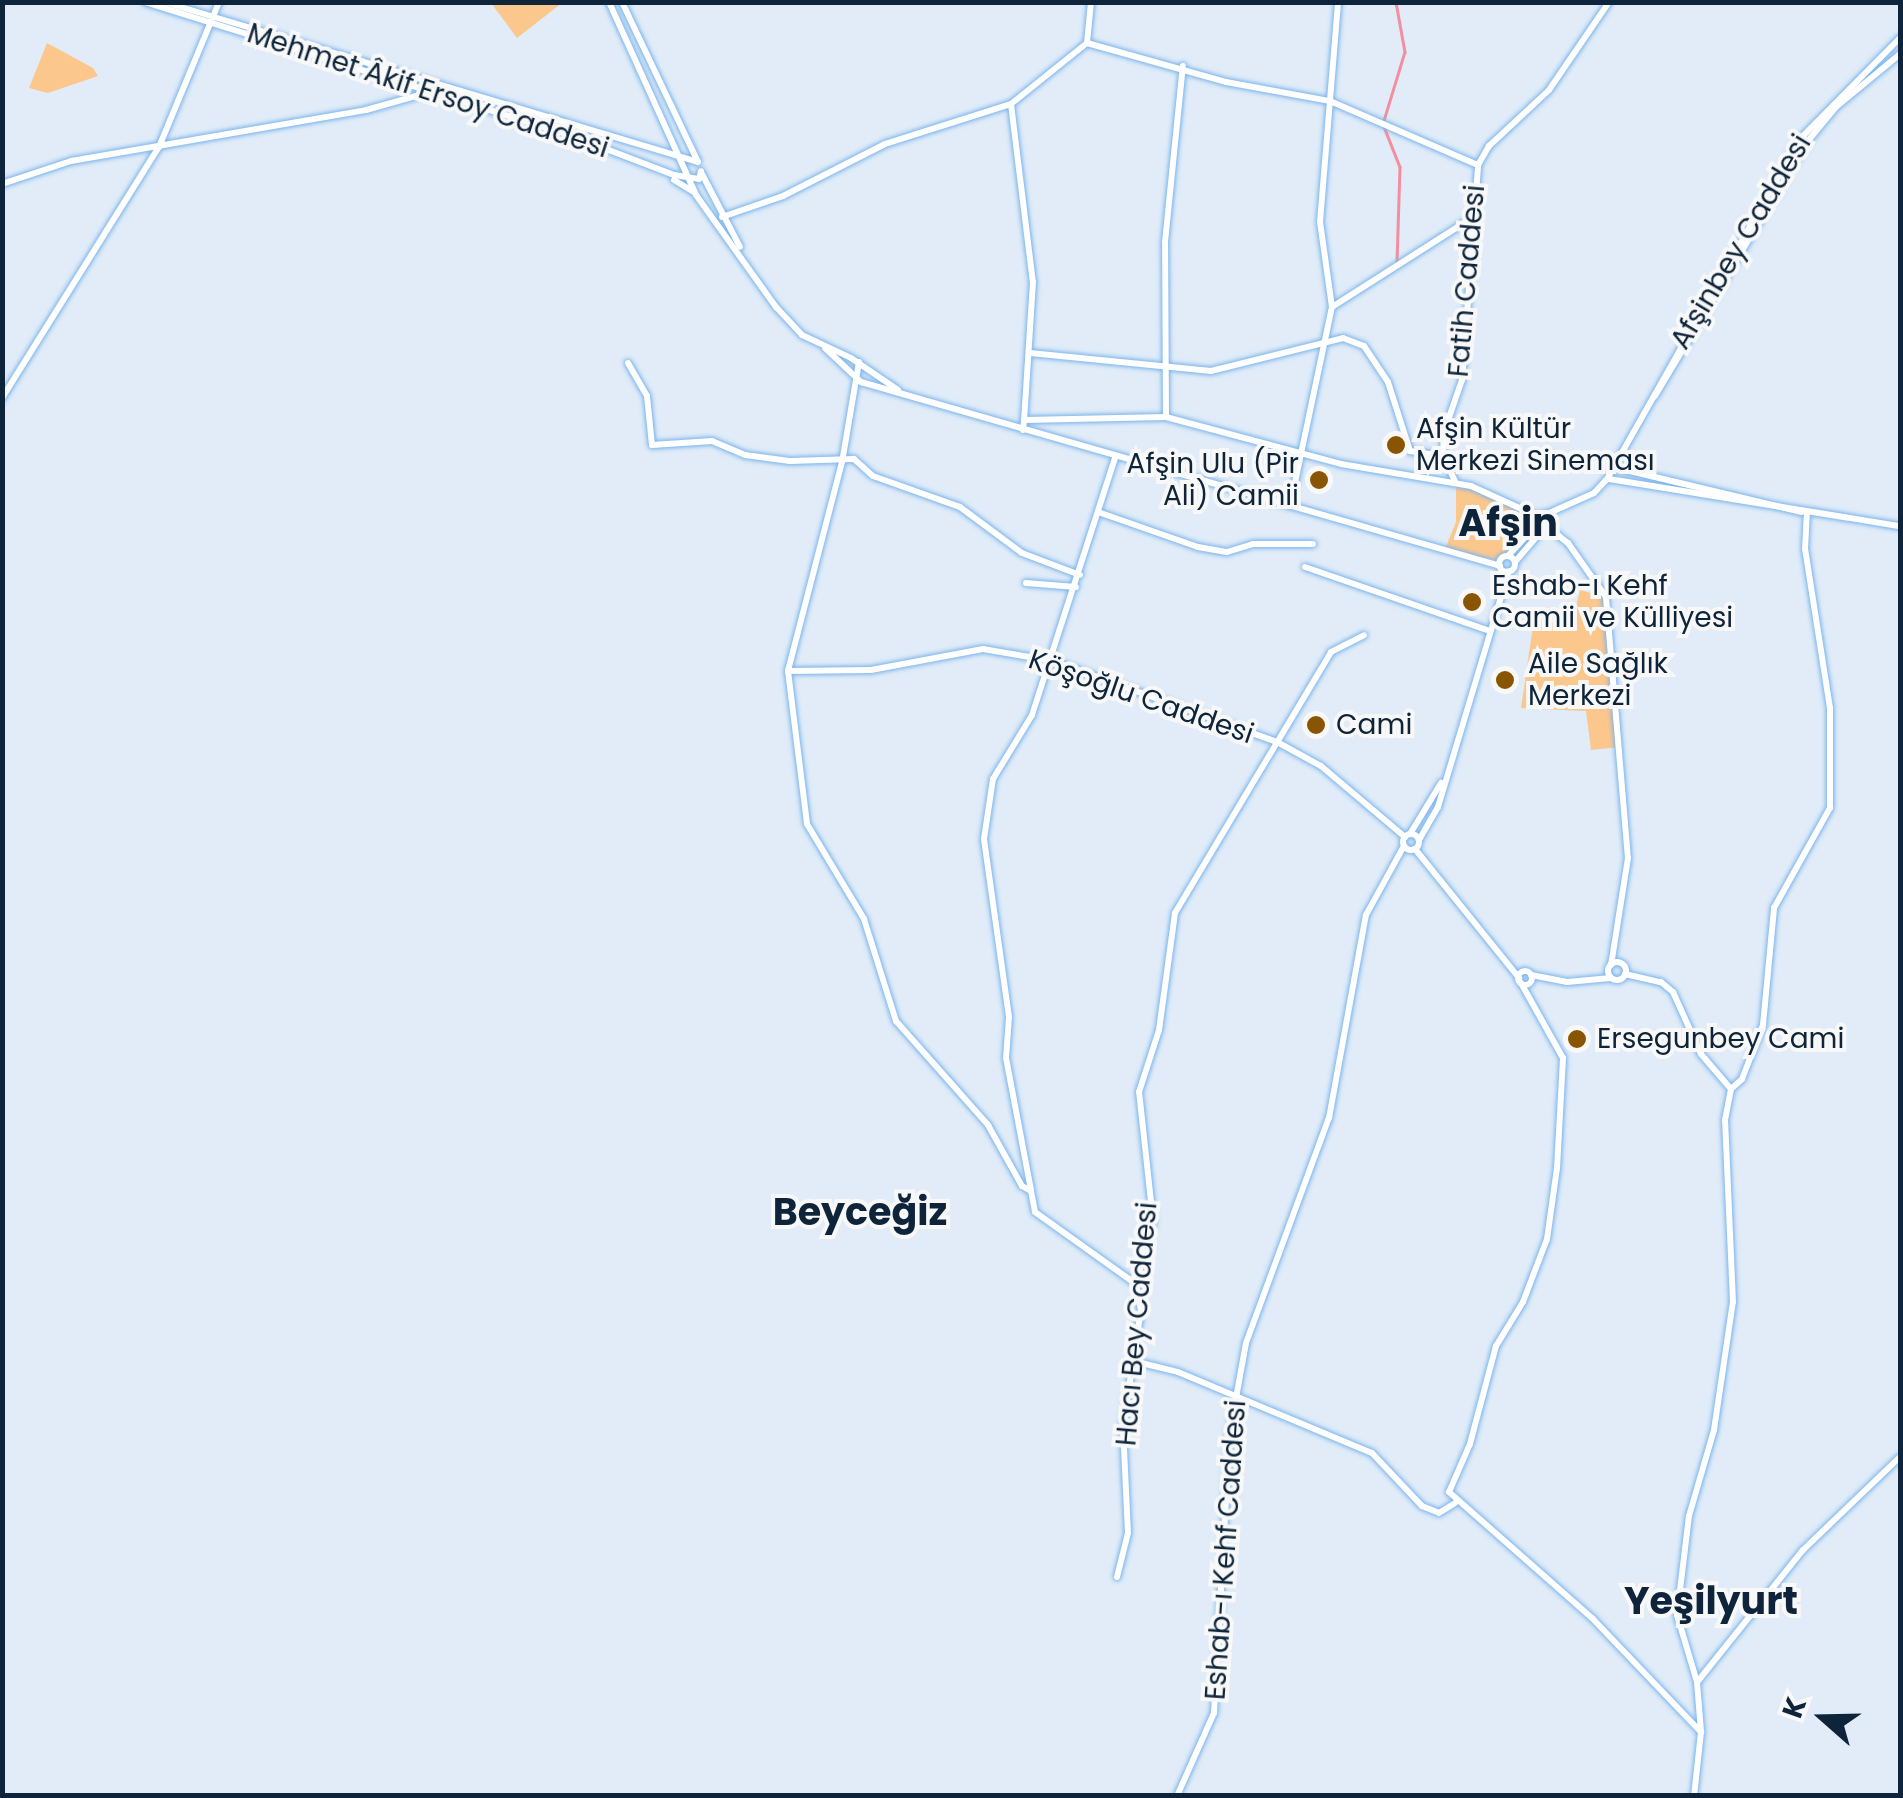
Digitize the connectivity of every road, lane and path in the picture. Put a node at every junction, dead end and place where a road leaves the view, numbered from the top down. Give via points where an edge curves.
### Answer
1 (145, 2) edge
2 (164, 2) edge
3 (219, 2) edge
4 (609, 2) edge
5 (622, 2) edge
6 (1091, 2) edge
7 (1338, 2) edge
8 (1609, 2) edge
9 (212, 18) junction
10 (1900, 38) edge
11 (1087, 42) junction
12 (1900, 54) edge
13 (1183, 66) junction
14 (430, 92) junction
15 (1330, 101) junction
16 (1011, 104) junction
17 (158, 147) junction
18 (686, 162) junction
19 (698, 162) junction
20 (1478, 165) junction
21 (701, 171) junction
22 (674, 180) dead end
23 (692, 180) junction
24 (2, 184) edge
25 (696, 195) junction
26 (722, 216) junction
27 (1471, 218) junction
28 (755, 274) junction
29 (1332, 307) junction
30 (1324, 339) junction
31 (825, 348) junction
32 (1030, 353) junction
33 (859, 362) junction
34 (628, 363) dead end
35 (1168, 371) junction
36 (852, 377) junction
37 (903, 394) junction
38 (2, 398) edge
39 (1166, 416) junction
40 (1640, 417) junction
41 (1024, 420) junction
42 (1022, 430) junction
43 (1302, 452) junction
44 (1444, 456) junction
45 (1115, 458) junction
46 (842, 462) junction
47 (1614, 468) junction
48 (1607, 479) junction
49 (1456, 482) junction
50 (1290, 506) junction
51 (1098, 512) junction
52 (1807, 515) junction
53 (1545, 522) junction
54 (1900, 526) edge
55 (1313, 544) dead end
56 (1508, 556) junction
57 (1514, 563) junction
58 (1306, 567) dead end
59 (1503, 568) junction
60 (1080, 574) junction
61 (1026, 583) dead end
62 (1076, 587) junction
63 (1487, 630) junction
64 (1364, 635) dead end
65 (1053, 661) junction
66 (788, 672) junction
67 (1279, 743) junction
68 (1446, 774) junction
69 (1417, 822) junction
70 (1428, 830) junction
71 (1407, 839) junction
72 (1419, 840) junction
73 (1415, 849) junction
74 (1618, 942) junction
75 (1624, 968) junction
76 (1610, 971) junction
77 (1526, 979) junction
78 (1742, 1079) junction
79 (1726, 1080) junction
80 (1731, 1089) junction
81 (1031, 1191) junction
82 (1136, 1284) junction
83 (1133, 1361) junction
84 (1236, 1395) junction
85 (1900, 1457) edge
86 (1455, 1503) junction
87 (1117, 1577) dead end
88 (1697, 1682) junction
89 (1700, 1732) junction
90 (1178, 1796) edge
91 (1694, 1796) edge

1 - 9 street, Mehmet Âkif Ersoy Caddesi
2 - 9 street, Mehmet Âkif Ersoy Caddesi
3 - 9 street
4 - 18 street
5 - 19 street
6 - 11 street
7 - 15 street
8 - 20 street, Fatih Caddesi via 1550,90 1489,146
9 - 14 street, Mehmet Âkif Ersoy Caddesi
9 - 17 street
9 - 18 street, Mehmet Âkif Ersoy Caddesi
10 - 40 street, Afşinbey Caddesi via 1799,140
11 - 13 street
11 - 16 street
12 - 40 street, Afşinbey Caddesi via 1836,107 1807,142
13 - 15 street via 1226,82
13 - 35 street via 1164,242
14 - 17 street
14 - 23 street, Mehmet Âkif Ersoy Caddesi
15 - 20 street
15 - 29 street via 1320,222
16 - 26 street via 884,144 783,196
16 - 32 street via 1033,282
17 - 24 street via 71,160
17 - 38 street
18 - 19 street, Mehmet Âkif Ersoy Caddesi
18 - 23 street
19 - 21 street
20 - 27 street, Fatih Caddesi
21 - 23 street
21 - 26 street
22 - 25 street
23 - 25 street
25 - 28 street
26 - 28 street
27 - 29 street
27 - 44 street, Fatih Caddesi via 1462,380 1446,420
28 - 31 street via 802,336
29 - 30 street
30 - 35 street via 1211,372
30 - 43 street
30 - 44 street via 1364,346 1388,382 1410,451
31 - 33 street
31 - 36 street
32 - 35 street
32 - 41 street
33 - 36 street
33 - 37 street
34 - 46 street via 647,396 652,445 712,441 745,455
35 - 39 street
36 - 37 street
36 - 46 street
37 - 42 street
39 - 41 street
39 - 43 street
40 - 47 street, Afşinbey Caddesi
41 - 42 street
42 - 45 street
43 - 49 street
43 - 50 street
44 - 49 street
45 - 50 street
45 - 51 street
46 - 60 street via 854,459 872,476 960,507 1013,549
46 - 66 street
47 - 48 street, Afşinbey Caddesi
47 - 52 street via 1790,504
48 - 52 street
48 - 53 street, Afşinbey Caddesi
49 - 53 street
50 - 59 street
51 - 55 street via 1227,552 1253,544
51 - 60 street
52 - 54 street
52 - 78 street via 1805,549 1830,708 1830,808 1774,908 1763,1025
53 - 56 street
53 - 57 street
53 - 74 street via 1606,597 1626,790 1628,858
56 - 57 street
56 - 59 street
57 - 59 street
58 - 63 street
59 - 63 street
60 - 62 street
61 - 62 street
62 - 65 street
63 - 68 street
64 - 67 street, Hacı Bey Caddesi via 1331,652
65 - 66 street, Köşoğlu Caddesi via 983,649 887,668
65 - 67 street, Köşoğlu Caddesi
65 - 81 street via 1032,715 993,780 984,840 1008,1016 1006,1058
66 - 81 street via 807,824 864,919 896,1021 988,1125
67 - 71 street, Köşoğlu Caddesi via 1321,766
67 - 82 street, Hacı Bey Caddesi via 1175,913 1159,1030 1139,1092 1153,1220
68 - 69 street, Eshab-ı Kehf Caddesi
68 - 70 street
69 - 70 street
69 - 71 street, Eshab-ı Kehf Caddesi
70 - 72 street
71 - 72 street, Köşoğlu Caddesi
71 - 73 street
71 - 84 street, Eshab-ı Kehf Caddesi via 1366,914 1329,1118 1253,1314
72 - 73 street
73 - 77 street
74 - 75 street
74 - 76 street
75 - 76 street
75 - 76 street
75 - 79 street via 1672,992 1701,1054
76 - 77 street via 1592,978
77 - 86 street via 1562,1058 1565,1083 1547,1239 1483,1381 1470,1444 1449,1492
78 - 79 street
78 - 80 street
79 - 80 street
80 - 88 street via 1724,1120 1734,1302 1714,1430 1689,1516 1677,1615
81 - 82 street via 1036,1212
82 - 83 street, Hacı Bey Caddesi via 1140,1310
83 - 84 street
83 - 87 street, Hacı Bey Caddesi via 1123,1426 1128,1533
84 - 86 street via 1372,1453 1422,1506 1440,1513
84 - 90 street, Eshab-ı Kehf Caddesi via 1214,1713
85 - 88 street via 1803,1550
86 - 89 street via 1592,1618
88 - 89 street
89 - 91 street

